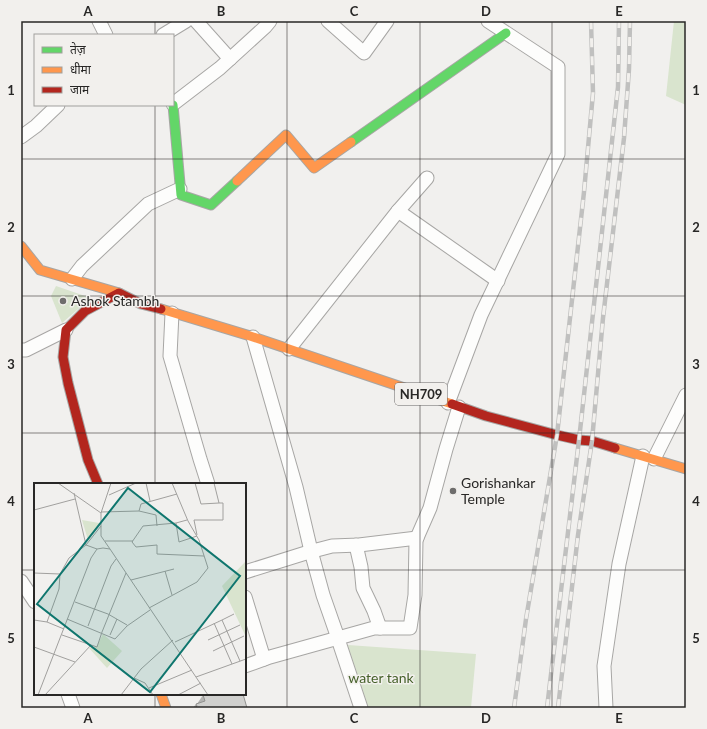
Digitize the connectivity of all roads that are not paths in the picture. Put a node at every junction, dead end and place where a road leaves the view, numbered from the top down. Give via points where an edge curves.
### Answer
1 (99, 21) edge
2 (186, 21) edge
3 (196, 21) edge
4 (270, 21) edge
5 (328, 21) edge
6 (387, 21) edge
7 (488, 21) edge
8 (506, 33) junction
9 (106, 34) edge
10 (165, 34) edge
11 (230, 59) junction
12 (174, 103) edge
13 (57, 106) edge
14 (173, 106) edge
15 (21, 137) edge
16 (427, 178) dead end
17 (180, 189) junction
18 (398, 212) junction
19 (21, 246) edge
20 (72, 279) junction
21 (498, 280) junction
22 (119, 292) junction
23 (172, 312) junction
24 (66, 330) junction
25 (253, 337) junction
26 (290, 349) junction
27 (21, 350) edge
28 (686, 395) edge
29 (454, 405) junction
30 (648, 458) junction
31 (686, 469) edge
32 (98, 483) edge
33 (208, 483) edge
34 (417, 538) junction
35 (356, 546) junction
36 (311, 551) junction
37 (246, 572) edge
38 (21, 581) edge
39 (34, 600) edge
40 (246, 600) edge
41 (380, 628) junction
42 (338, 638) junction
43 (264, 659) junction
44 (246, 666) edge
45 (68, 695) edge
46 (162, 695) edge
47 (73, 708) edge
48 (166, 708) edge
49 (361, 708) edge
50 (606, 708) edge

1 - 9 street
2 - 10 street
3 - 11 street
4 - 11 street
5 - 6 street via 364,53
7 - 8 street
8 - 17 main road via 314,168 286,135 211,205 181,196
8 - 21 street via 558,67 558,154
11 - 12 street
13 - 15 street
14 - 17 main road
16 - 18 street
17 - 20 street via 148,204 82,266
18 - 21 street
18 - 26 street
19 - 20 main road via 40,270
20 - 22 main road
21 - 29 street via 482,315
22 - 23 main road, NH709 via 141,304
22 - 24 main road via 85,310
23 - 25 main road, NH709
23 - 33 street via 170,356
24 - 27 street via 26,350
24 - 32 main road via 63,357 67,377 88,460
25 - 26 main road, NH709
25 - 36 street via 296,487
26 - 29 main road, NH709
28 - 30 street
29 - 30 main road, NH709 via 486,416 557,435 592,441
29 - 34 street via 430,508
30 - 31 main road, NH709
30 - 50 street via 619,564 604,666
34 - 35 street
34 - 41 street via 415,595 410,628
35 - 36 street via 332,546
35 - 41 street via 363,588
36 - 37 street
36 - 42 street
38 - 39 street
40 - 43 street
41 - 42 street
42 - 43 street
42 - 49 street
43 - 44 street
45 - 47 street
46 - 48 main road

